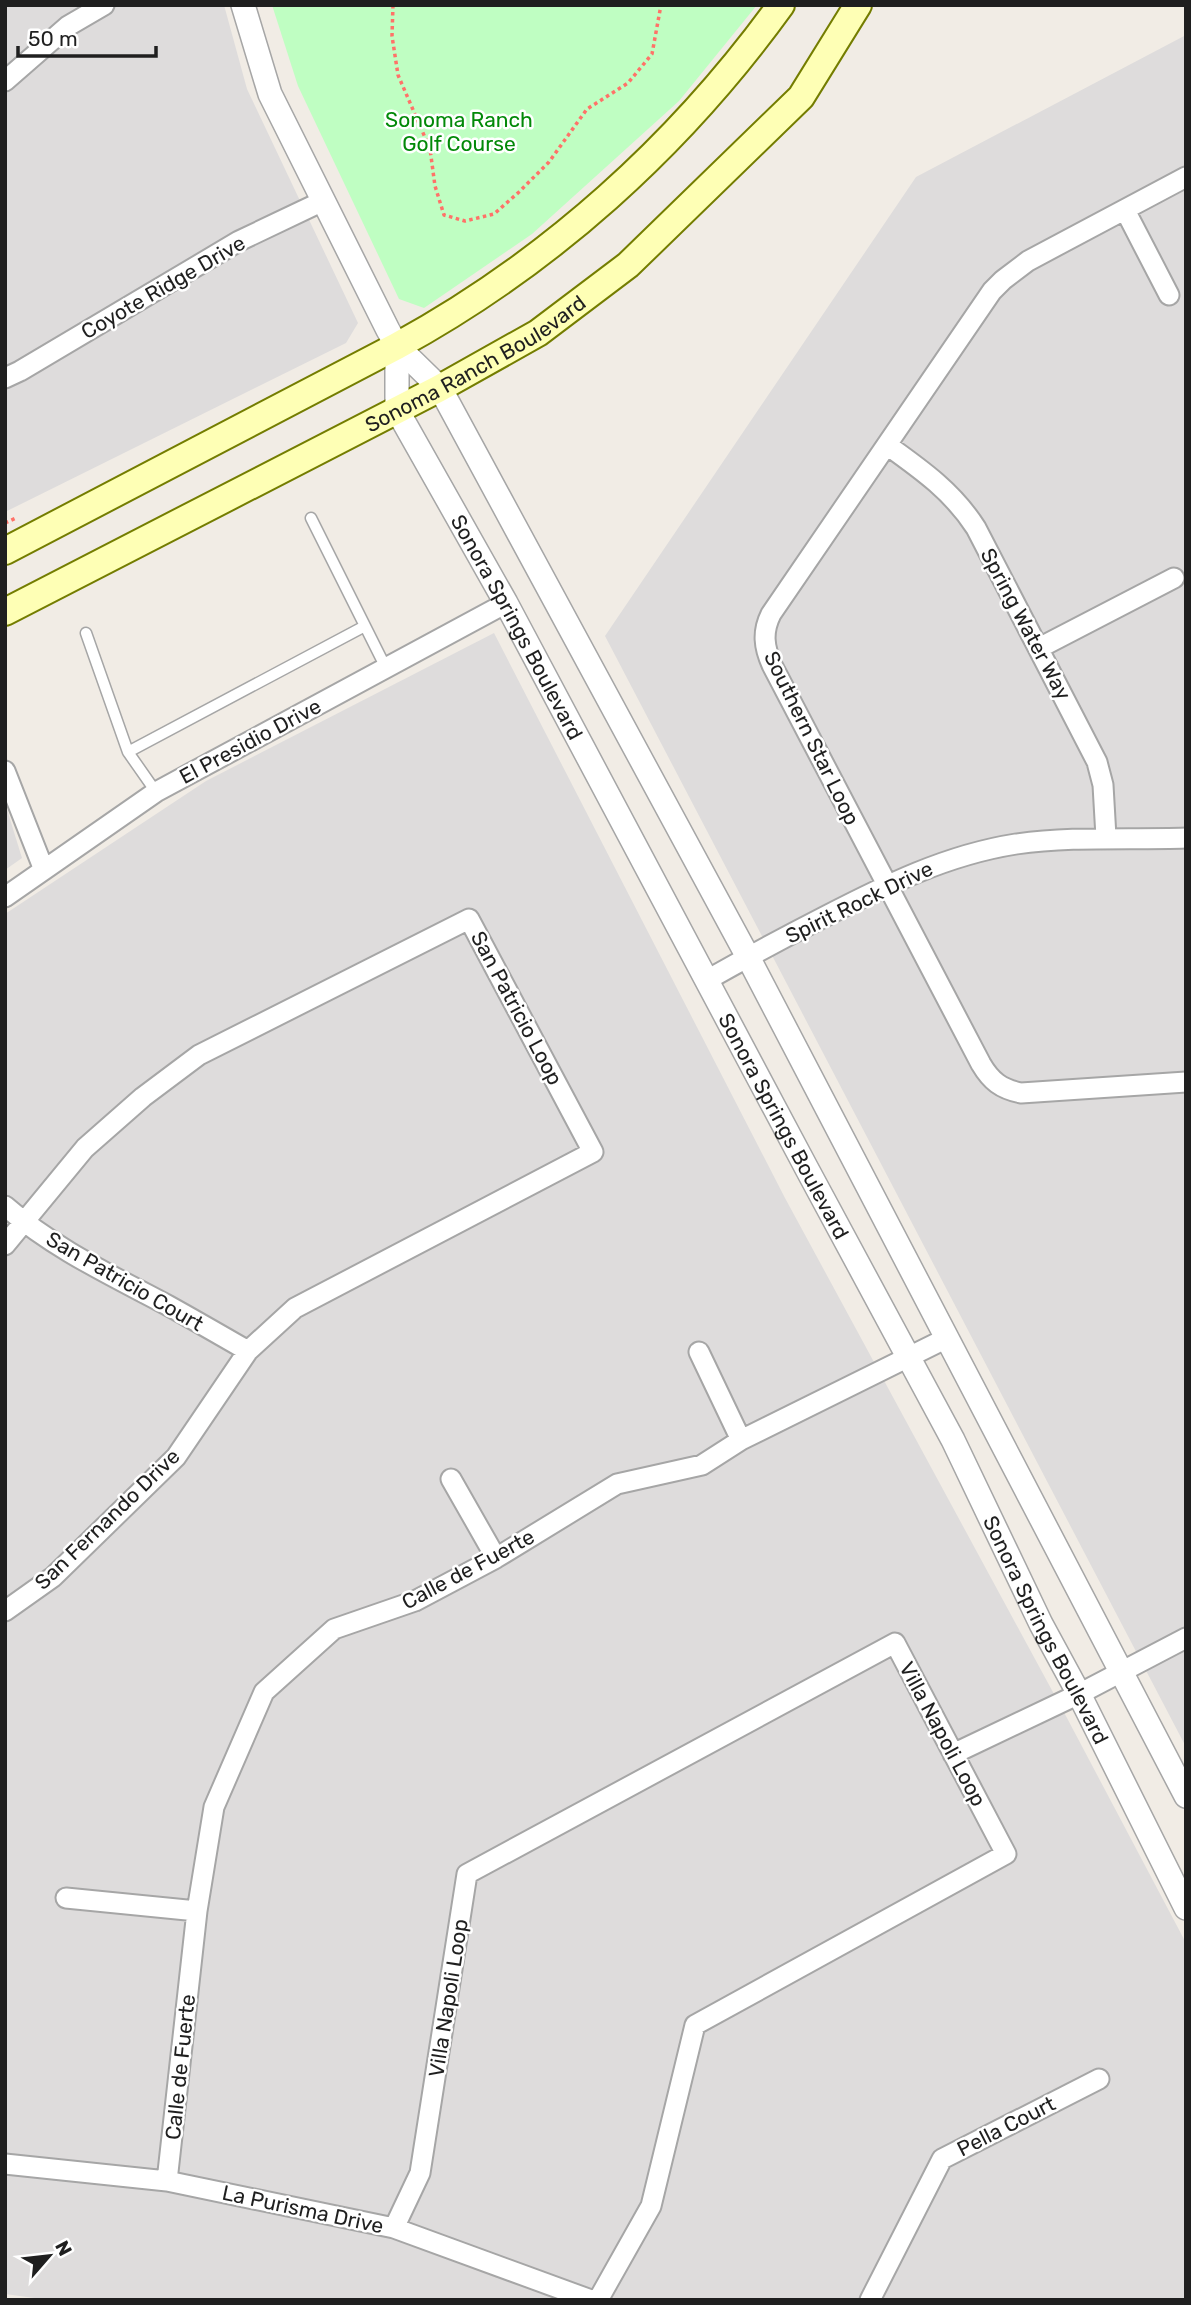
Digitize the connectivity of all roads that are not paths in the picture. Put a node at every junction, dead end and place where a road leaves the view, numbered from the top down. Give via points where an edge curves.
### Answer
1 (104, 5) edge
2 (243, 5) edge
3 (780, 5) edge
4 (858, 5) edge
5 (5, 80) edge
6 (1186, 177) edge
7 (323, 201) junction
8 (1125, 210) junction
9 (1169, 295) dead end
10 (397, 346) junction
11 (5, 378) edge
12 (440, 388) junction
13 (397, 410) junction
14 (887, 445) junction
15 (312, 518) dead end
16 (5, 551) edge
17 (1174, 578) dead end
18 (506, 603) junction
19 (5, 612) edge
20 (365, 626) junction
21 (86, 633) dead end
22 (1039, 648) junction
23 (386, 668) junction
24 (128, 752) junction
25 (5, 771) edge
26 (156, 792) junction
27 (1106, 838) junction
28 (1186, 838) edge
29 (44, 870) junction
30 (886, 885) junction
31 (5, 897) edge
32 (748, 957) junction
33 (708, 981) junction
34 (1186, 1082) edge
35 (5, 1206) edge
36 (23, 1222) junction
37 (5, 1245) edge
38 (947, 1338) junction
39 (248, 1351) junction
40 (699, 1352) dead end
41 (909, 1357) junction
42 (741, 1440) junction
43 (451, 1479) dead end
44 (496, 1559) junction
45 (5, 1611) edge
46 (1186, 1638) edge
47 (1121, 1672) junction
48 (1079, 1694) junction
49 (953, 1754) junction
50 (1186, 1796) edge
51 (66, 1898) dead end
52 (1186, 1908) edge
53 (197, 1911) junction
54 (1099, 2079) dead end
55 (5, 2164) edge
56 (167, 2181) junction
57 (394, 2228) junction
58 (591, 2300) edge
59 (598, 2300) edge
60 (870, 2300) edge

1 - 5 street via 68,26
2 - 7 street, Sonora Springs Boulevard via 270,94
3 - 10 main road via 703,103 600,204 495,287
4 - 12 main road, Sonoma Ranch Boulevard via 801,97 628,265 538,333
6 - 8 street, Southern Star Loop
7 - 10 street, Sonora Springs Boulevard
7 - 11 street, Coyote Ridge Drive via 239,241
8 - 9 street
8 - 14 street, Southern Star Loop via 1028,261 1003,280
10 - 12 street, Sonora Springs Boulevard
10 - 13 street, Sonora Springs Boulevard
10 - 16 main road
12 - 13 main road, Sonoma Ranch Boulevard
12 - 32 street, Sonora Springs Boulevard
13 - 18 street, Sonora Springs Boulevard
13 - 19 main road, Sonoma Ranch Boulevard
14 - 22 street, Spring Water Way via 943,486 967,513
14 - 30 street, Southern Star Loop via 771,614 764,640 772,665
15 - 20 lane
17 - 22 street
18 - 23 street, El Presidio Drive
18 - 33 street, Sonora Springs Boulevard
20 - 23 lane
20 - 24 lane
21 - 24 lane
22 - 27 street, Spring Water Way via 1097,762
23 - 26 street, El Presidio Drive
24 - 26 lane
25 - 29 street
26 - 29 street, El Presidio Drive
27 - 28 street, Spirit Rock Drive
27 - 30 street, Spirit Rock Drive via 997,848 942,862
29 - 31 street, El Presidio Drive
30 - 32 street, Spirit Rock Drive
30 - 34 street, Southern Star Loop via 981,1064 999,1086 1021,1093
32 - 33 street, Spirit Rock Drive
32 - 38 street, Sonora Springs Boulevard
33 - 41 street, Sonora Springs Boulevard
35 - 36 street, San Patricio Court
36 - 37 street
36 - 39 street, San Patricio Court via 103,1272
36 - 39 street, San Patricio Loop via 85,1148 199,1055 469,919 593,1152 295,1308
38 - 41 street, Calle de Fuerte
38 - 47 street, Sonora Springs Boulevard
39 - 45 street, San Fernando Drive via 176,1457 53,1577
40 - 42 street
41 - 42 street, Calle de Fuerte
41 - 48 street, Sonora Springs Boulevard
42 - 44 street, Calle de Fuerte via 702,1465 617,1484
43 - 44 street
44 - 53 street, Calle de Fuerte via 415,1601 334,1629 264,1692 214,1807
46 - 47 street
47 - 48 street
47 - 50 street, Sonora Springs Boulevard
48 - 49 street
48 - 52 street, Sonora Springs Boulevard
49 - 57 street, Villa Napoli Loop via 895,1643 467,1874 420,2173
49 - 59 street, Villa Napoli Loop via 1006,1854 695,2025 651,2206
51 - 53 street
53 - 56 street, Calle de Fuerte
54 - 60 street, Pella Court via 942,2160
55 - 56 street, La Purisma Drive
56 - 57 street, La Purisma Drive
57 - 58 street, La Purisma Drive

